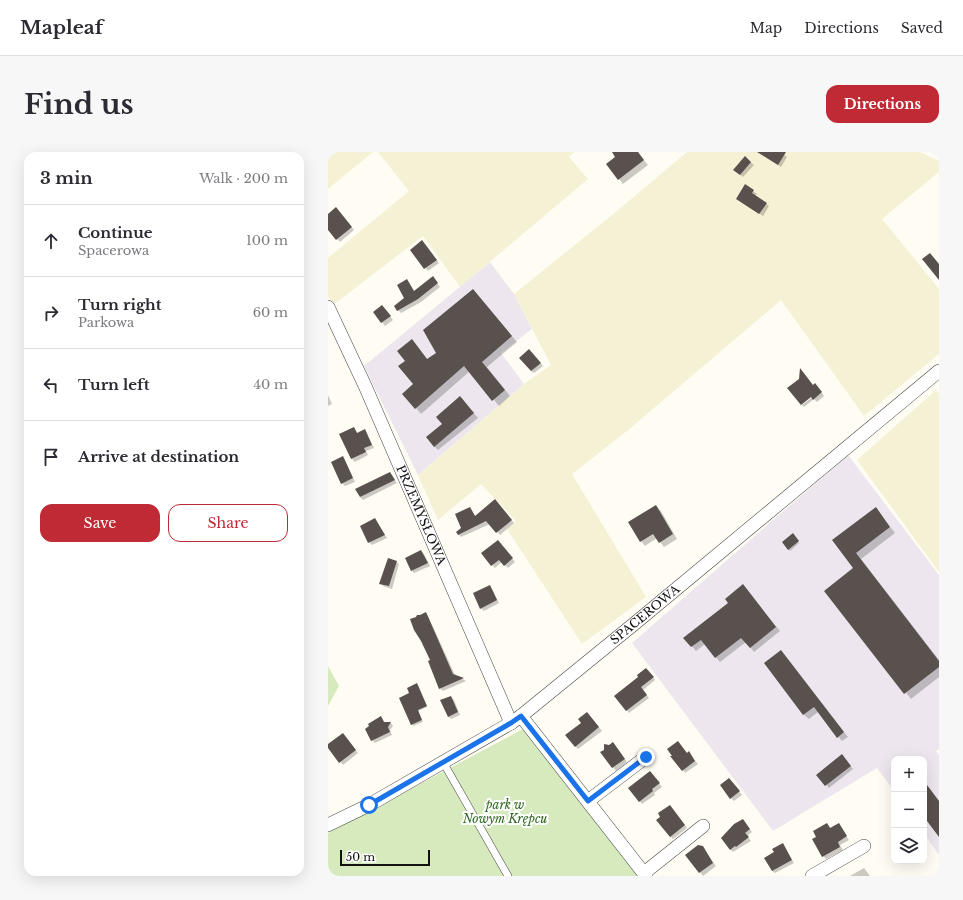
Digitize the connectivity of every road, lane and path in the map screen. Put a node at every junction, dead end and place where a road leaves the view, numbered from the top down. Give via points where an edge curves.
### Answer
1 (328, 307) edge
2 (939, 371) edge
3 (516, 720) junction
4 (646, 757) dead end
5 (442, 762) junction
6 (588, 801) junction
7 (328, 825) edge
8 (703, 826) dead end
9 (864, 846) dead end
10 (645, 874) edge
11 (508, 876) edge
12 (812, 876) edge

1 - 3 street, PRZEMYSŁOWA
2 - 3 street, SPACEROWA
3 - 5 street, SPACEROWA
3 - 6 street, PRZEMYSŁOWA
4 - 6 street
5 - 7 street, SPACEROWA via 369,805
5 - 11 lane
6 - 10 street, PRZEMYSŁOWA
8 - 10 street
9 - 12 street

